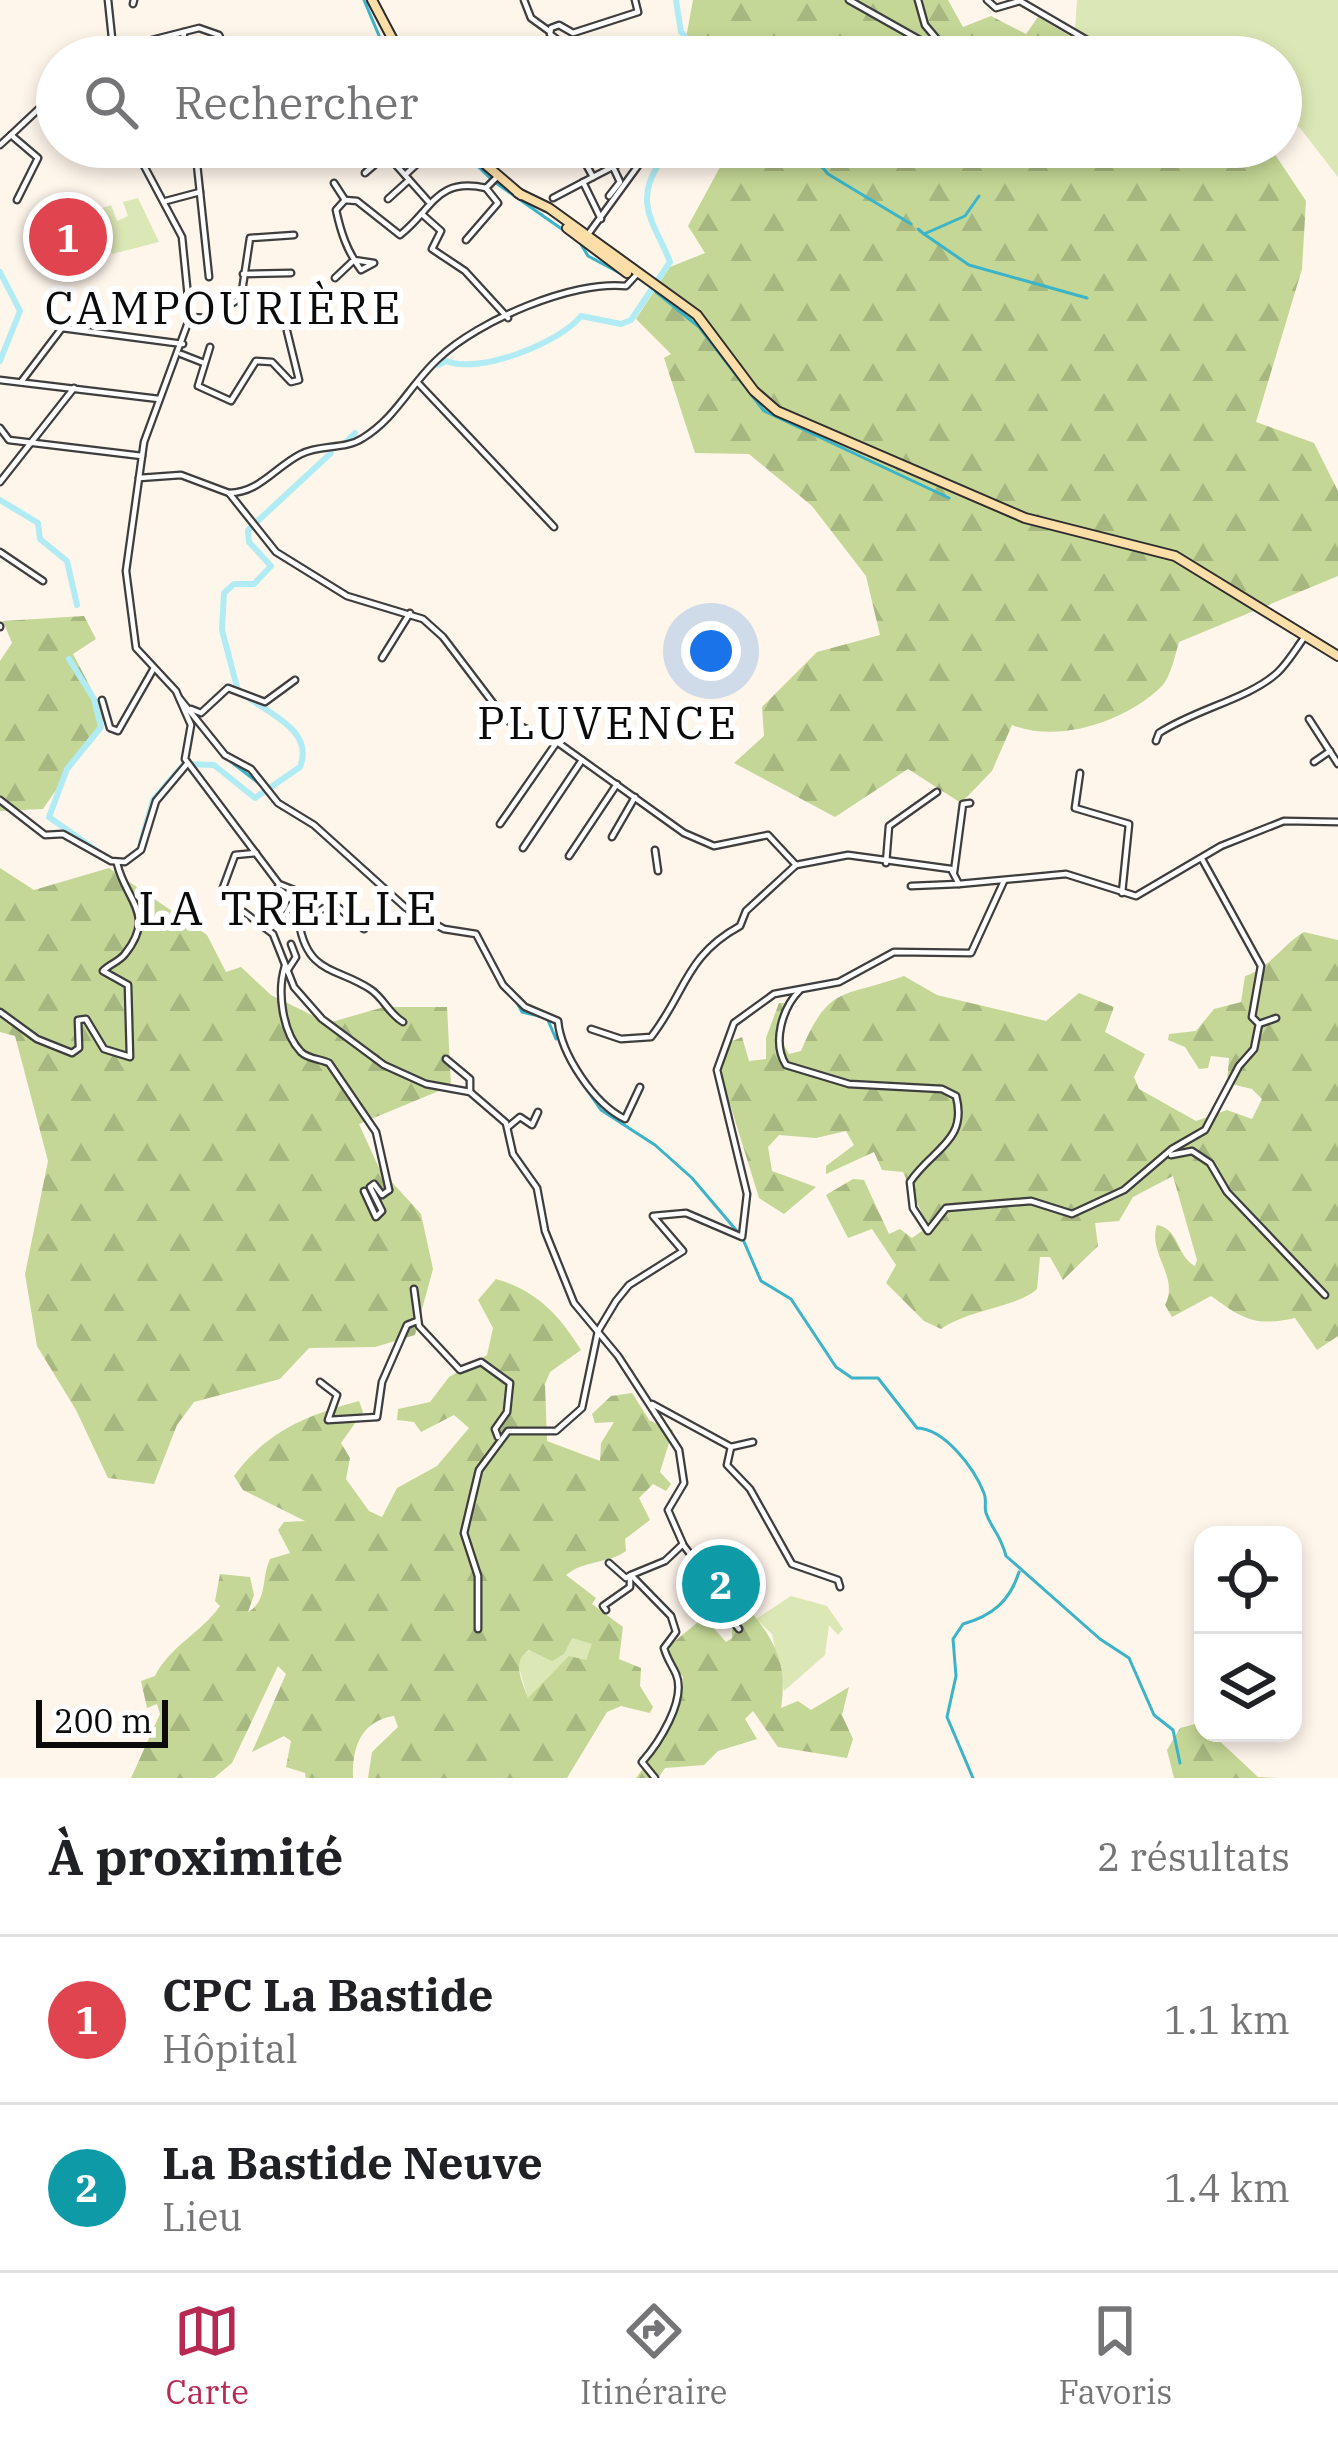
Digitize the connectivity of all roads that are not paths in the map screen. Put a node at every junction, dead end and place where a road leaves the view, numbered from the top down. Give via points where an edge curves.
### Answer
1 (108, 0) edge
2 (372, 0) edge
3 (524, 0) edge
4 (635, 0) edge
5 (851, 0) edge
6 (917, 0) edge
7 (987, 0) edge
8 (549, 31) junction
9 (184, 32) junction
10 (112, 36) edge
11 (168, 36) edge
12 (184, 36) edge
13 (215, 36) edge
14 (391, 36) edge
15 (555, 36) edge
16 (914, 36) edge
17 (934, 36) edge
18 (1080, 36) edge
19 (36, 112) edge
20 (11, 135) junction
21 (0, 145) edge
22 (36, 156) edge
23 (36, 162) edge
24 (146, 168) edge
25 (197, 168) edge
26 (369, 168) edge
27 (399, 168) edge
28 (414, 168) edge
29 (490, 168) edge
30 (588, 168) edge
31 (611, 168) edge
32 (613, 168) edge
33 (637, 168) edge
34 (365, 173) dead end
35 (496, 176) junction
36 (592, 177) junction
37 (407, 178) junction
38 (583, 182) junction
39 (334, 183) dead end
40 (486, 188) junction
41 (200, 192) junction
42 (609, 196) dead end
43 (553, 197) dead end
44 (388, 199) dead end
45 (17, 200) dead end
46 (345, 200) junction
47 (166, 202) junction
48 (430, 203) junction
49 (421, 213) junction
50 (601, 219) junction
51 (294, 235) dead end
52 (584, 239) junction
53 (466, 240) dead end
54 (291, 273) dead end
55 (243, 274) junction
56 (637, 275) junction
57 (209, 278) dead end
58 (335, 278) dead end
59 (190, 316) junction
60 (508, 318) junction
61 (287, 332) dead end
62 (183, 344) junction
63 (210, 347) dead end
64 (179, 353) junction
65 (204, 363) junction
66 (0, 380) edge
67 (21, 382) junction
68 (419, 384) junction
69 (74, 388) junction
70 (159, 399) junction
71 (0, 428) edge
72 (30, 443) junction
73 (142, 456) junction
74 (139, 478) junction
75 (0, 482) edge
76 (229, 493) junction
77 (554, 527) dead end
78 (0, 552) edge
79 (44, 580) dead end
80 (410, 613) junction
81 (1306, 635) junction
82 (1338, 656) edge
83 (382, 658) dead end
84 (154, 668) junction
85 (295, 680) dead end
86 (180, 699) junction
87 (102, 700) dead end
88 (191, 709) junction
89 (1309, 719) dead end
90 (1156, 741) dead end
91 (557, 742) junction
92 (1330, 751) junction
93 (581, 760) junction
94 (1314, 762) dead end
95 (187, 763) junction
96 (1338, 764) edge
97 (1080, 773) dead end
98 (617, 784) junction
99 (937, 792) dead end
100 (635, 797) junction
101 (0, 800) edge
102 (970, 803) dead end
103 (1338, 822) edge
104 (500, 824) dead end
105 (613, 837) dead end
106 (523, 848) dead end
107 (655, 850) dead end
108 (256, 853) junction
109 (569, 856) dead end
110 (1202, 859) junction
111 (117, 863) junction
112 (886, 863) junction
113 (796, 865) junction
114 (658, 871) dead end
115 (954, 872) junction
116 (1004, 881) junction
117 (279, 884) junction
118 (959, 884) junction
119 (911, 886) dead end
120 (221, 893) dead end
121 (1122, 893) junction
122 (312, 900) junction
123 (291, 905) dead end
124 (326, 907) junction
125 (268, 909) junction
126 (244, 912) dead end
127 (276, 913) dead end
128 (308, 918) junction
129 (262, 923) junction
130 (299, 923) junction
131 (364, 928) dead end
132 (291, 944) dead end
133 (286, 969) junction
134 (805, 986) junction
135 (0, 1012) edge
136 (1276, 1018) dead end
137 (403, 1022) dead end
138 (1259, 1024) junction
139 (591, 1029) dead end
140 (446, 1059) dead end
141 (640, 1088) dead end
142 (470, 1093) junction
143 (538, 1112) dead end
144 (508, 1127) junction
145 (1165, 1157) junction
146 (364, 1191) dead end
147 (415, 1289) dead end
148 (1324, 1295) dead end
149 (417, 1321) junction
150 (598, 1330) junction
151 (320, 1382) dead end
152 (652, 1404) junction
153 (499, 1439) junction
154 (753, 1442) dead end
155 (730, 1447) junction
156 (683, 1544) junction
157 (609, 1563) dead end
158 (630, 1576) junction
159 (840, 1587) dead end
160 (606, 1610) dead end
161 (478, 1629) dead end
162 (739, 1629) dead end
163 (655, 1778) edge

1 - 10 street
2 - 14 main road
3 - 8 street
4 - 8 street via 635,14 578,32 559,25
5 - 16 street
6 - 17 street
7 - 18 street via 996,8 1020,1
8 - 15 street
9 - 11 street
9 - 12 street
9 - 13 street
19 - 20 street
20 - 21 street
20 - 22 street
23 - 45 street
24 - 47 street
25 - 41 street
26 - 34 street
27 - 37 street
28 - 37 street
29 - 35 main road
30 - 36 street
31 - 36 street
32 - 42 street via 620,182
33 - 50 street
35 - 40 street
35 - 52 main road
36 - 38 street
37 - 44 street
37 - 48 street
38 - 43 street
38 - 50 street
39 - 46 street
40 - 48 street via 462,184
40 - 53 street via 496,206
41 - 47 street
41 - 57 street
46 - 49 street via 400,235
46 - 58 street via 336,210 354,260
47 - 59 street via 185,248
48 - 49 street
49 - 60 street via 441,231 432,249 466,271
50 - 52 street
51 - 55 street via 250,238
52 - 56 main road
54 - 55 street
55 - 59 street via 239,300 207,318
56 - 60 street via 626,286 573,288
56 - 81 main road via 697,315 760,399 797,421 1054,528 1175,556
59 - 62 street
60 - 68 street via 450,349
61 - 65 street via 296,382 272,362 256,361 231,401 198,386
62 - 64 street
62 - 67 street via 62,328
63 - 65 street
64 - 65 street
64 - 70 street
66 - 67 street
67 - 69 street
68 - 76 street via 400,410 356,442 307,451 252,488
68 - 77 street
69 - 70 street
69 - 72 street
70 - 73 street
71 - 72 street via 9,440
72 - 73 street
72 - 75 street
73 - 74 street
74 - 76 street via 181,476
74 - 84 street via 126,572 134,643
76 - 80 street via 251,527 320,582
78 - 79 street
80 - 83 street
80 - 91 street via 443,637 506,720
81 - 82 main road
81 - 90 street via 1275,675 1197,709
84 - 86 street
84 - 87 street via 118,730 110,728
85 - 88 street via 265,703 228,688 201,713
86 - 88 street
86 - 95 street via 191,725
88 - 141 street via 230,759 406,908 444,929 476,934 503,985 558,1022 559,1041 602,1107 625,1120
89 - 92 street
91 - 93 street
91 - 104 street
92 - 94 street
92 - 96 street
93 - 98 street
93 - 106 street
95 - 108 street
95 - 111 street via 156,801 141,850
97 - 121 street via 1075,808 1129,824
98 - 100 street
98 - 109 street
99 - 112 street via 889,826
100 - 105 street
100 - 113 street via 710,845 768,835
101 - 111 street via 45,835 63,834
102 - 115 street via 959,815
103 - 110 street via 1283,821
107 - 114 street
108 - 117 street
108 - 120 street via 235,855
110 - 121 street via 1144,895
110 - 138 street via 1261,966 1252,1018
111 - 135 street via 140,920 127,953 103,971 128,985 130,1057 104,1049 86,1019 78,1020 79,1048 72,1052
112 - 113 street via 848,855
112 - 115 street
113 - 139 street via 746,910 740,926 694,960 656,1031 643,1041
115 - 118 street
116 - 118 street
116 - 121 street via 1066,874
116 - 134 street via 970,953 894,952 839,982
117 - 122 street
117 - 125 street
118 - 119 street
122 - 124 street
122 - 128 street
123 - 130 street via 286,914
124 - 128 street
124 - 131 street
125 - 127 street
125 - 129 street
126 - 129 street
128 - 130 street
129 - 133 street
130 - 137 street via 320,967 371,989
132 - 133 street via 296,957
133 - 142 street via 322,1019 383,1065
133 - 146 street via 279,990 297,1046 329,1063 376,1132 389,1190 382,1195 370,1187 382,1211 376,1217
134 - 145 street via 784,1014 780,1049 787,1064 849,1084 956,1096 956,1134 910,1181 913,1208 928,1231 946,1208 1031,1201 1072,1214 1124,1190
134 - 150 street via 775,994 734,1022 718,1064 747,1194 742,1237 686,1214 654,1215 682,1252 629,1285
136 - 138 street
138 - 145 street via 1254,1049 1211,1125
140 - 142 street via 470,1079
142 - 144 street
143 - 144 street via 532,1125 520,1117
144 - 150 street via 574,1303
145 - 148 street via 1192,1151 1204,1158
147 - 149 street
149 - 151 street via 395,1349 376,1417 331,1421 337,1395
149 - 153 street via 456,1369 481,1362 511,1383 495,1429
150 - 152 street
150 - 153 street via 581,1410 556,1431 508,1431
152 - 155 street
152 - 156 street via 681,1456 684,1483 668,1510
153 - 161 street via 474,1482 464,1533 478,1576
154 - 155 street
155 - 159 street via 727,1465 750,1489 792,1564
156 - 158 street
156 - 162 street
157 - 158 street
158 - 160 street via 630,1587
158 - 163 street via 676,1632 664,1648 677,1696 642,1762

